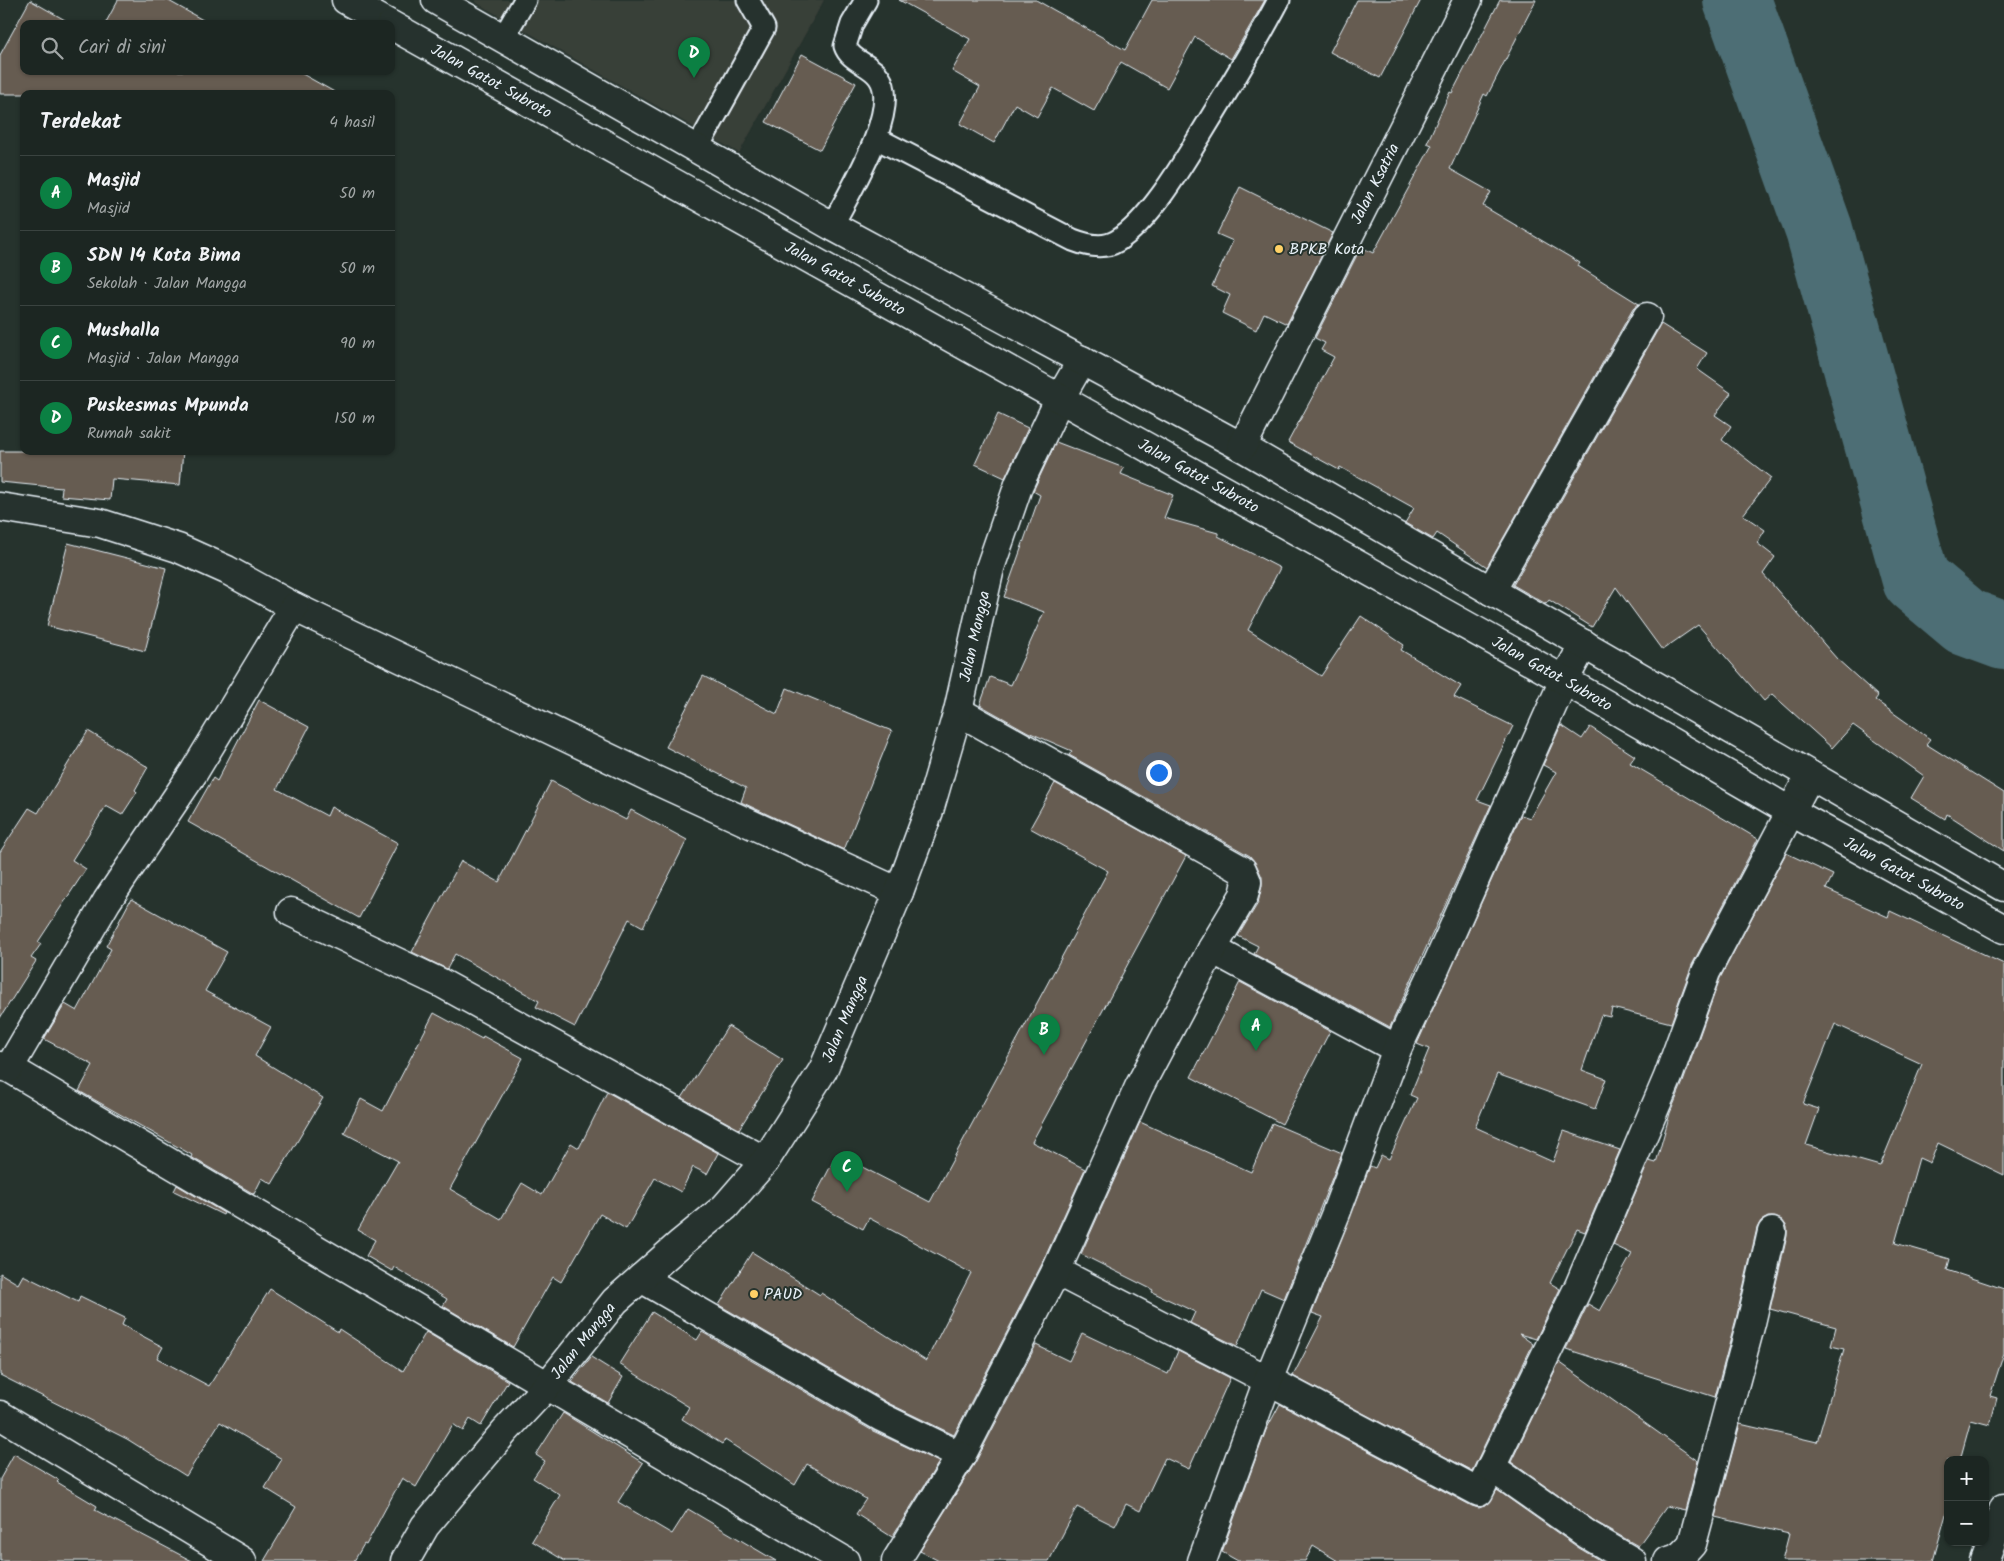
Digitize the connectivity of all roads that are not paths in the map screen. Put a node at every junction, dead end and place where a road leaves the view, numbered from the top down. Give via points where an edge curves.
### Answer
1 (346, 0) edge
2 (436, 0) edge
3 (524, 0) edge
4 (748, 0) edge
5 (866, 0) edge
6 (1279, 0) edge
7 (1468, 0) edge
8 (383, 20) edge
9 (395, 27) edge
10 (503, 38) junction
11 (590, 88) junction
12 (568, 124) junction
13 (876, 138) junction
14 (698, 147) junction
15 (832, 226) junction
16 (1647, 316) dead end
17 (1082, 360) junction
18 (1060, 398) junction
19 (1242, 447) junction
20 (0, 507) edge
21 (1491, 591) junction
22 (294, 607) junction
23 (1584, 644) junction
24 (1564, 680) junction
25 (958, 711) junction
26 (1810, 775) junction
27 (1790, 811) junction
28 (2004, 887) edge
29 (899, 892) junction
30 (292, 912) dead end
31 (2004, 929) edge
32 (1212, 949) junction
33 (1397, 1049) junction
34 (5, 1067) edge
35 (765, 1161) junction
36 (1772, 1232) dead end
37 (1056, 1271) junction
38 (641, 1278) junction
39 (1268, 1380) junction
40 (547, 1386) junction
41 (0, 1415) edge
42 (961, 1456) junction
43 (1491, 1467) junction
44 (2004, 1508) edge
45 (242, 1561) edge
46 (405, 1561) edge
47 (845, 1561) edge
48 (896, 1561) edge
49 (1202, 1561) edge
50 (1632, 1561) edge
51 (1668, 1561) edge
52 (1984, 1561) edge

1 - 8 street, Jalan Gatot Subroto
2 - 10 street
3 - 10 lane
4 - 14 lane via 764,28
5 - 13 lane via 852,24 845,46 848,54 879,76 882,84 885,106
6 - 13 lane via 1249,57 1172,181 1138,223 1116,242 1097,245 1073,240
7 - 19 street, Jalan Ksatria
9 - 12 street, Jalan Gatot Subroto
10 - 11 street
11 - 12 street
11 - 14 street
12 - 18 street, Jalan Gatot Subroto
13 - 15 lane
14 - 15 street
15 - 17 street
16 - 21 street
17 - 18 street, Jalan Mangga
17 - 19 street
18 - 24 street, Jalan Gatot Subroto
18 - 25 street, Jalan Mangga via 1019,484 990,568
19 - 21 street
20 - 22 street via 100,523 178,548 227,570
21 - 23 street
22 - 29 street via 655,780
22 - 34 street via 194,772 107,901
23 - 24 street
23 - 26 street
24 - 27 street, Jalan Gatot Subroto
24 - 33 street
25 - 29 street, Jalan Mangga via 929,811
25 - 32 street via 1242,870 1248,882 1244,895
26 - 27 street
26 - 28 street
27 - 31 street, Jalan Gatot Subroto
27 - 43 street via 1706,972 1668,1077 1579,1286
29 - 35 street, Jalan Mangga via 823,1070
30 - 35 street via 441,983
32 - 33 street
32 - 37 street via 1139,1087
33 - 39 street via 1336,1213
34 - 40 street
35 - 38 street, Jalan Mangga via 725,1207
36 - 51 street via 1692,1544 1675,1560
37 - 39 street
37 - 42 street
38 - 40 street, Jalan Mangga via 615,1301
38 - 42 street via 881,1417
39 - 43 street via 1479,1492
39 - 49 street
40 - 46 street, Jalan Mangga via 425,1526
40 - 47 street
41 - 45 street
42 - 48 street
43 - 50 street via 1588,1535
44 - 52 street

